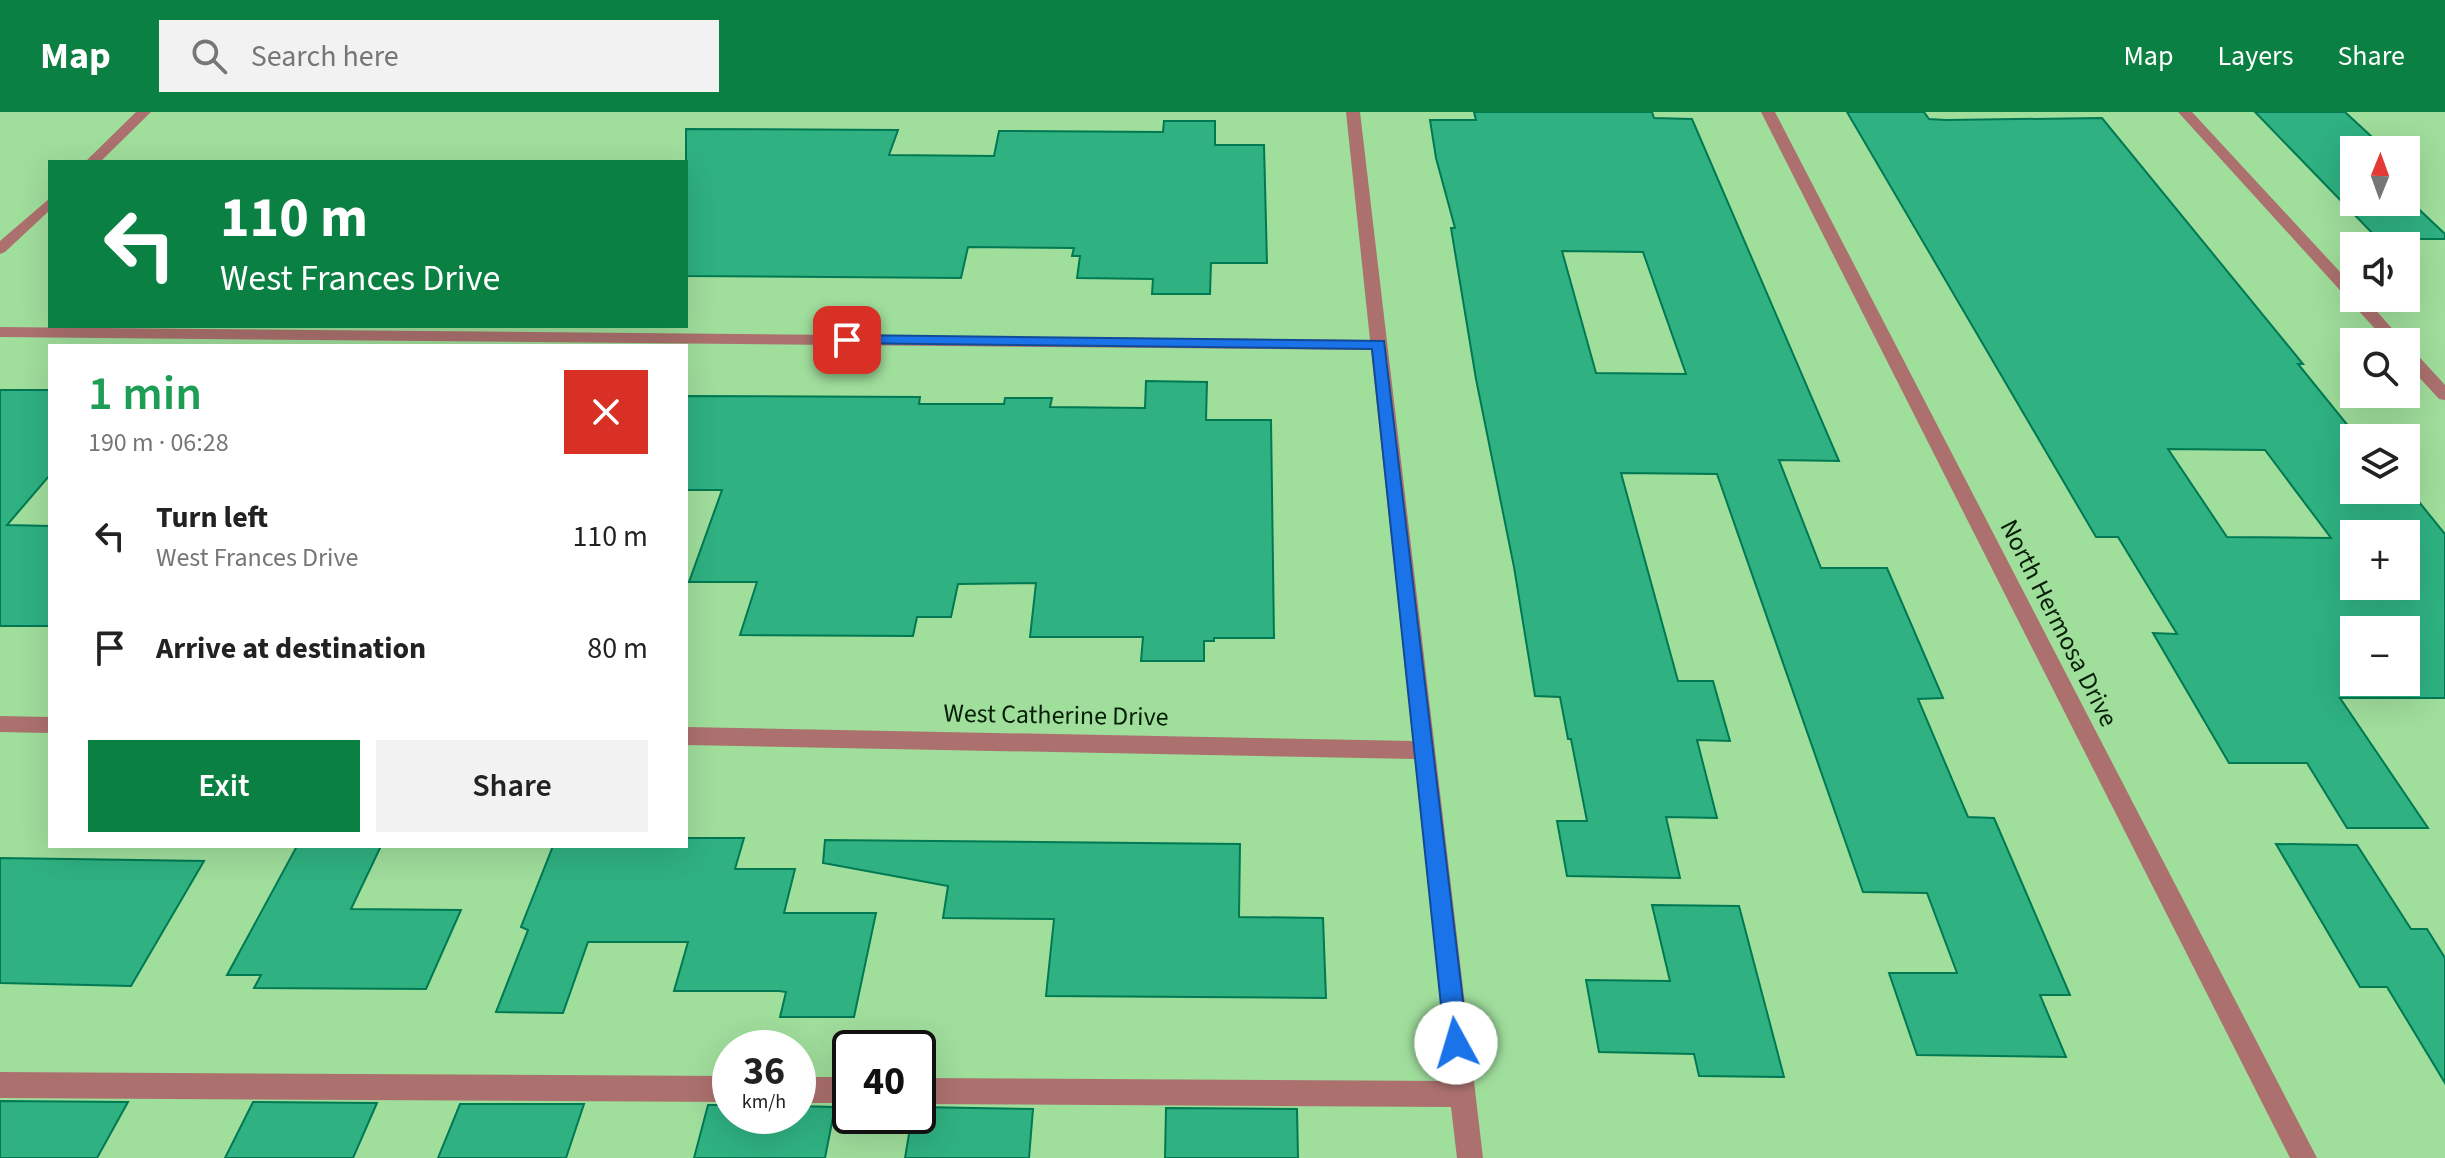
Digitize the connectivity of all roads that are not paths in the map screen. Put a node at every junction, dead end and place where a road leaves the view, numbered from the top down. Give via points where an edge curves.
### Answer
1 (144, 112) edge
2 (1353, 112) edge
3 (1768, 112) edge
4 (2185, 112) edge
5 (94, 160) edge
6 (48, 204) edge
7 (0, 249) edge
8 (2340, 281) edge
9 (2369, 312) edge
10 (2383, 328) edge
11 (0, 332) edge
12 (1379, 345) junction
13 (2420, 368) edge
14 (2445, 395) edge
15 (0, 724) edge
16 (48, 725) edge
17 (688, 736) edge
18 (1424, 750) junction
19 (0, 1085) edge
20 (712, 1089) edge
21 (936, 1091) edge
22 (1462, 1094) junction
23 (1470, 1158) edge
24 (2304, 1158) edge

1 - 5 street
2 - 12 street
3 - 24 street, North Hermosa Drive
4 - 8 street
6 - 7 street
9 - 10 street
11 - 12 street
12 - 18 street
13 - 14 street
15 - 16 street
17 - 18 street, West Catherine Drive
18 - 22 street
19 - 20 street
21 - 22 street
22 - 23 street

